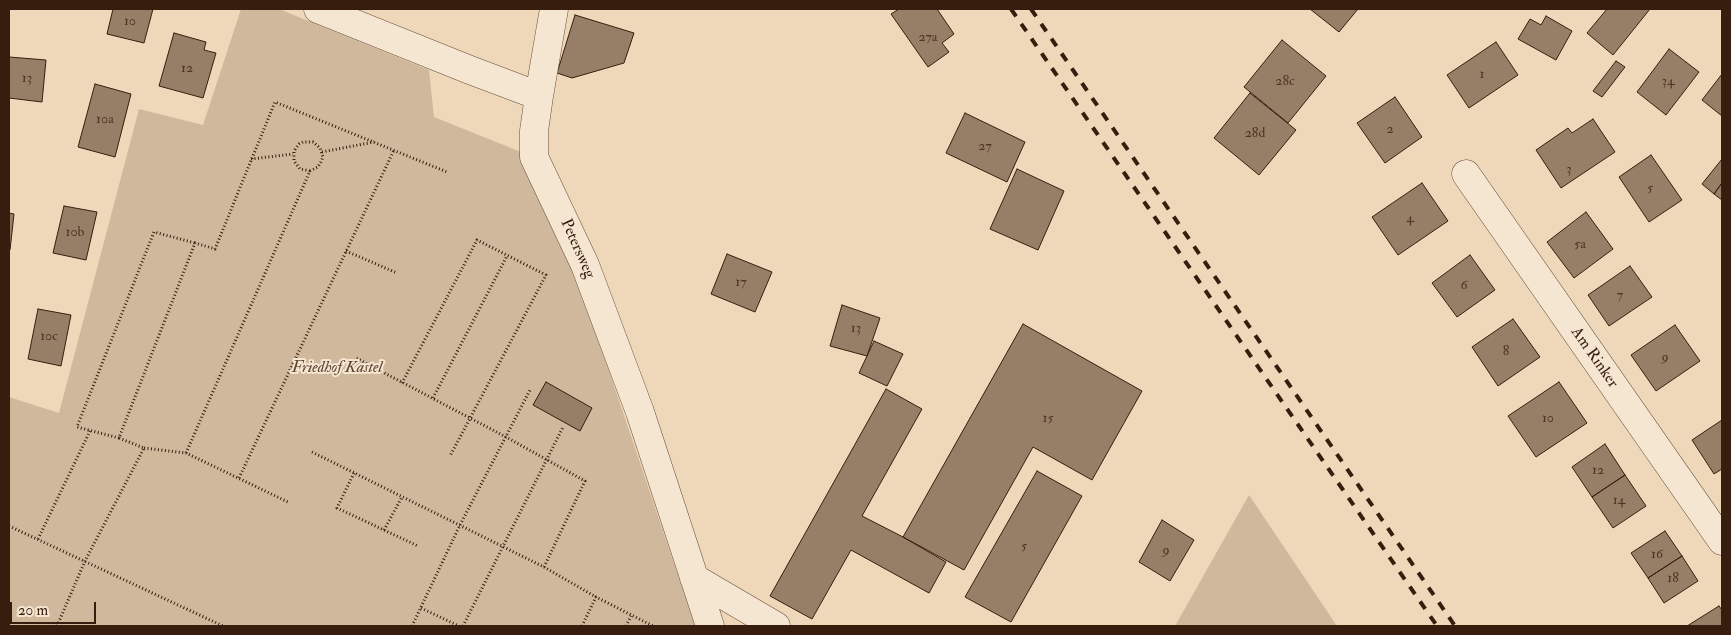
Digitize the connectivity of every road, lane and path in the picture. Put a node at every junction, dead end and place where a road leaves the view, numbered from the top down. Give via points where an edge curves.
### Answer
1 (318, 9) edge
2 (554, 9) edge
3 (539, 96) junction
4 (375, 142) junction
5 (394, 150) junction
6 (322, 152) junction
7 (293, 154) junction
8 (251, 159) junction
9 (310, 171) junction
10 (447, 172) dead end
11 (1466, 174) dead end
12 (195, 244) junction
13 (346, 251) junction
14 (507, 256) junction
15 (397, 273) dead end
16 (356, 358) dead end
17 (402, 383) junction
18 (530, 390) dead end
19 (433, 398) junction
20 (470, 418) junction
21 (564, 427) dead end
22 (90, 431) junction
23 (506, 437) junction
24 (119, 438) junction
25 (144, 448) junction
26 (186, 452) junction
27 (312, 452) dead end
28 (450, 456) dead end
29 (547, 460) junction
30 (354, 473) junction
31 (239, 478) junction
32 (402, 497) junction
33 (288, 502) dead end
34 (460, 525) junction
35 (9, 526) edge
36 (384, 530) junction
37 (38, 539) junction
38 (1722, 541) edge
39 (418, 546) dead end
40 (503, 547) junction
41 (85, 561) junction
42 (544, 567) junction
43 (694, 578) junction
44 (596, 597) junction
45 (420, 608) junction
46 (631, 615) junction
47 (57, 626) edge
48 (223, 626) edge
49 (412, 626) edge
50 (459, 626) edge
51 (463, 626) edge
52 (582, 626) edge
53 (626, 626) edge
54 (653, 626) edge
55 (710, 626) edge
56 (776, 626) edge

1 - 3 street
2 - 3 street, Petersweg
3 - 43 street, Petersweg via 534,158 585,265 640,412
4 - 5 path
4 - 6 path
4 - 8 path via 275,102
5 - 10 path
5 - 13 path
6 - 7 path via 317,144 308,141 299,144
6 - 9 path via 322,162
7 - 8 path
7 - 9 path via 296,166
8 - 12 path via 215,249
9 - 26 path
11 - 38 street, Am Rinker
12 - 22 path via 154,232 77,427
12 - 24 path
13 - 15 path
13 - 31 path
14 - 17 path via 477,240
14 - 19 path
14 - 20 path via 546,275
16 - 17 path
17 - 19 path
18 - 23 path
19 - 20 path
20 - 23 path
20 - 28 path
21 - 29 path
22 - 24 path
22 - 37 path
23 - 29 path
23 - 34 path
24 - 25 path
25 - 26 path
25 - 41 path
26 - 31 path
27 - 30 path
29 - 40 path
29 - 42 path via 585,481
30 - 32 path
30 - 36 path via 337,508
31 - 33 path
32 - 34 path
32 - 36 path
34 - 40 path
34 - 45 path
35 - 37 path
36 - 39 path
37 - 41 path
40 - 42 path
40 - 51 path
41 - 47 path
41 - 48 path
42 - 44 path
43 - 55 street, Petersweg
43 - 56 street
44 - 46 path
44 - 52 path
45 - 49 path
45 - 50 path
46 - 53 path
46 - 54 path

